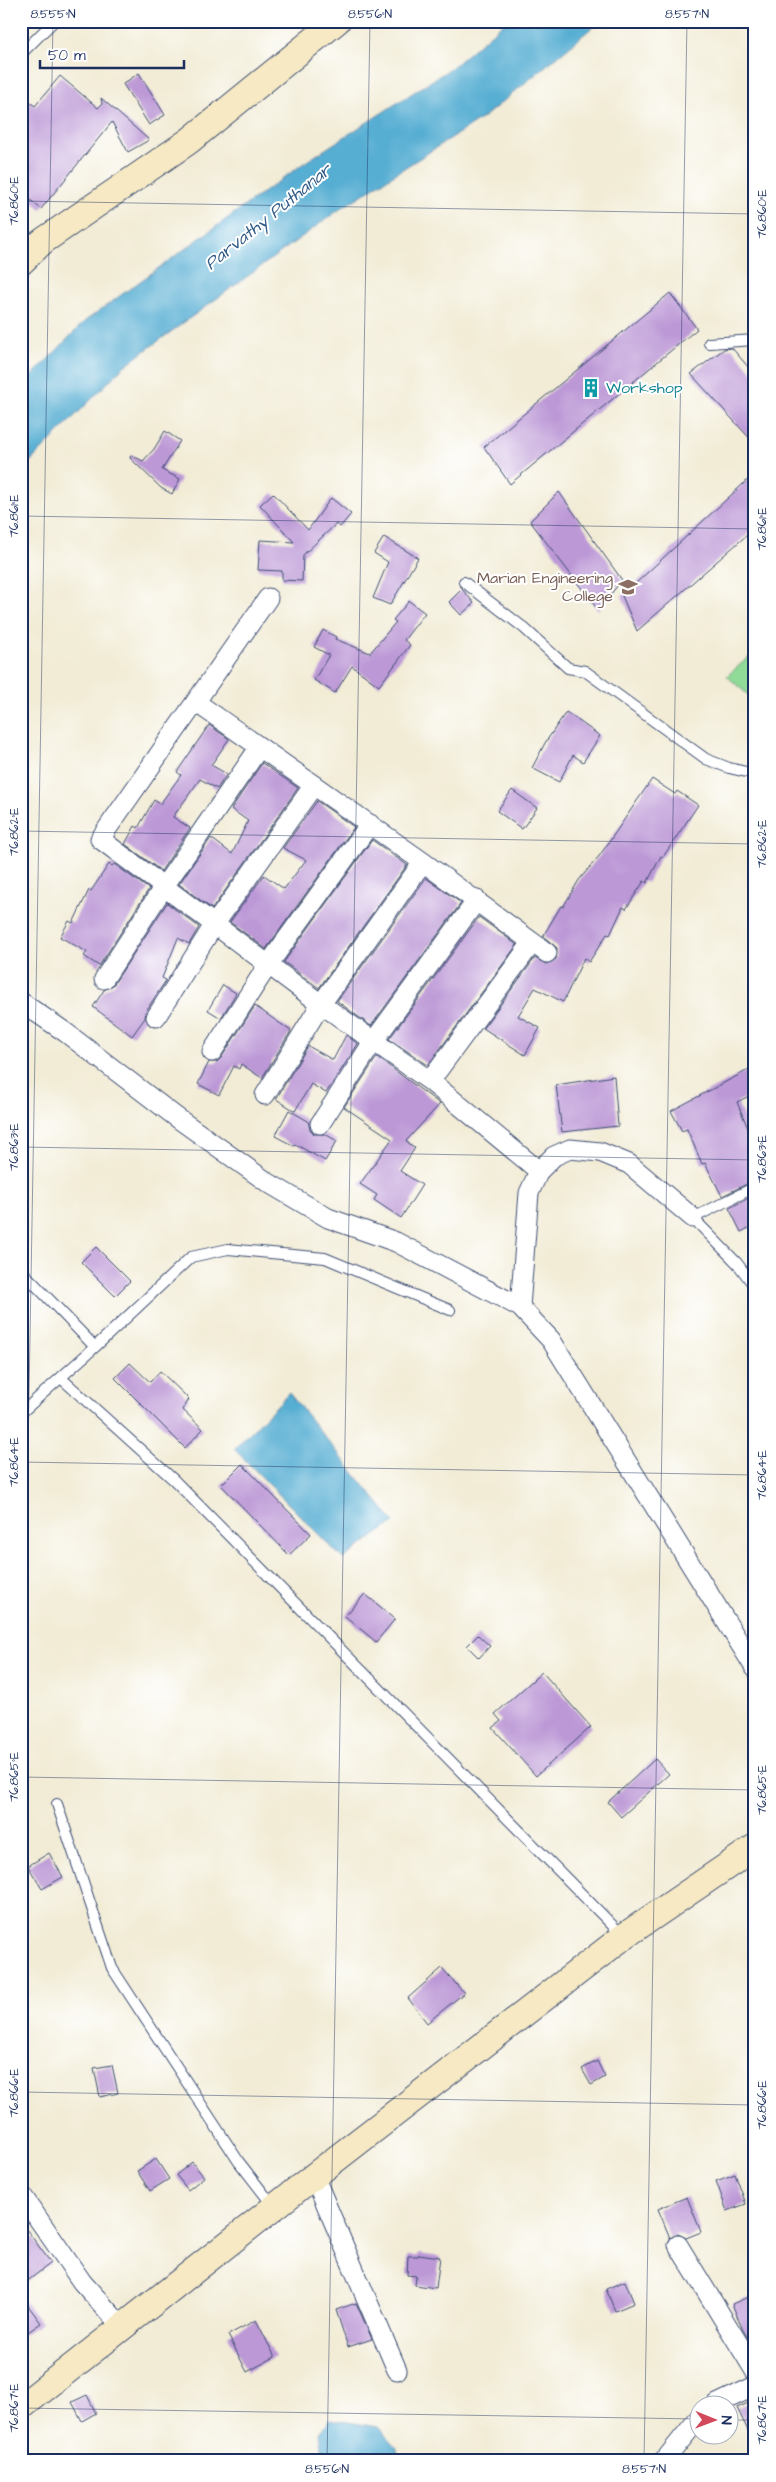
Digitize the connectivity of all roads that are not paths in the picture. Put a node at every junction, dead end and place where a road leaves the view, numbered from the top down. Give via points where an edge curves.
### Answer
1 (54, 21) edge
2 (337, 21) edge
3 (21, 54) edge
4 (25, 250) edge
5 (755, 340) edge
6 (709, 343) dead end
7 (464, 582) dead end
8 (268, 598) dead end
9 (197, 703) junction
10 (259, 748) junction
11 (755, 774) edge
12 (314, 785) junction
13 (370, 824) junction
14 (423, 862) junction
15 (163, 888) junction
16 (476, 900) junction
17 (214, 925) junction
18 (268, 965) junction
19 (104, 979) dead end
20 (21, 1002) edge
21 (321, 1004) junction
22 (156, 1017) dead end
23 (373, 1042) junction
24 (212, 1052) dead end
25 (430, 1081) junction
26 (265, 1095) dead end
27 (320, 1124) dead end
28 (539, 1171) junction
29 (755, 1186) edge
30 (693, 1218) junction
31 (21, 1270) edge
32 (755, 1287) edge
33 (520, 1307) junction
34 (450, 1310) dead end
35 (95, 1347) junction
36 (61, 1378) junction
37 (21, 1413) edge
38 (755, 1668) edge
39 (57, 1804) dead end
40 (755, 1847) edge
41 (623, 1937) junction
42 (314, 2176) junction
43 (21, 2194) edge
44 (275, 2208) junction
45 (678, 2245) dead end
46 (123, 2328) junction
47 (397, 2370) dead end
48 (755, 2372) edge
49 (755, 2386) edge
50 (738, 2394) edge
51 (21, 2407) edge
52 (688, 2431) edge
53 (664, 2461) edge

1 - 3 lane
2 - 4 street via 189,142
5 - 6 lane
7 - 11 lane via 524,628 568,668 585,671 706,759
8 - 9 street
9 - 10 street
9 - 15 street via 100,839
10 - 12 street
10 - 15 street
12 - 13 street
12 - 17 street
13 - 14 street
13 - 18 street
14 - 16 street
14 - 21 street
15 - 17 street
15 - 19 street
16 - 23 street
16 - 25 street via 540,948
17 - 18 street
17 - 22 street
18 - 21 street
18 - 24 street
20 - 33 street via 267,1182 328,1218 396,1242
21 - 23 street
21 - 26 street
23 - 25 street
23 - 27 street
25 - 28 street
28 - 30 street via 554,1156 570,1149 600,1152 629,1164
28 - 33 street via 529,1193
29 - 30 lane
30 - 32 lane via 737,1263
31 - 35 lane
33 - 38 street via 551,1340
34 - 35 lane via 325,1258 228,1249 191,1257
35 - 36 lane
36 - 37 lane
36 - 41 lane via 174,1480
39 - 44 lane via 112,1968 239,2162
40 - 41 street
41 - 42 street
42 - 44 street
42 - 47 street
43 - 46 street via 82,2282
44 - 46 street
45 - 48 street
46 - 51 street
49 - 50 street
52 - 53 street

